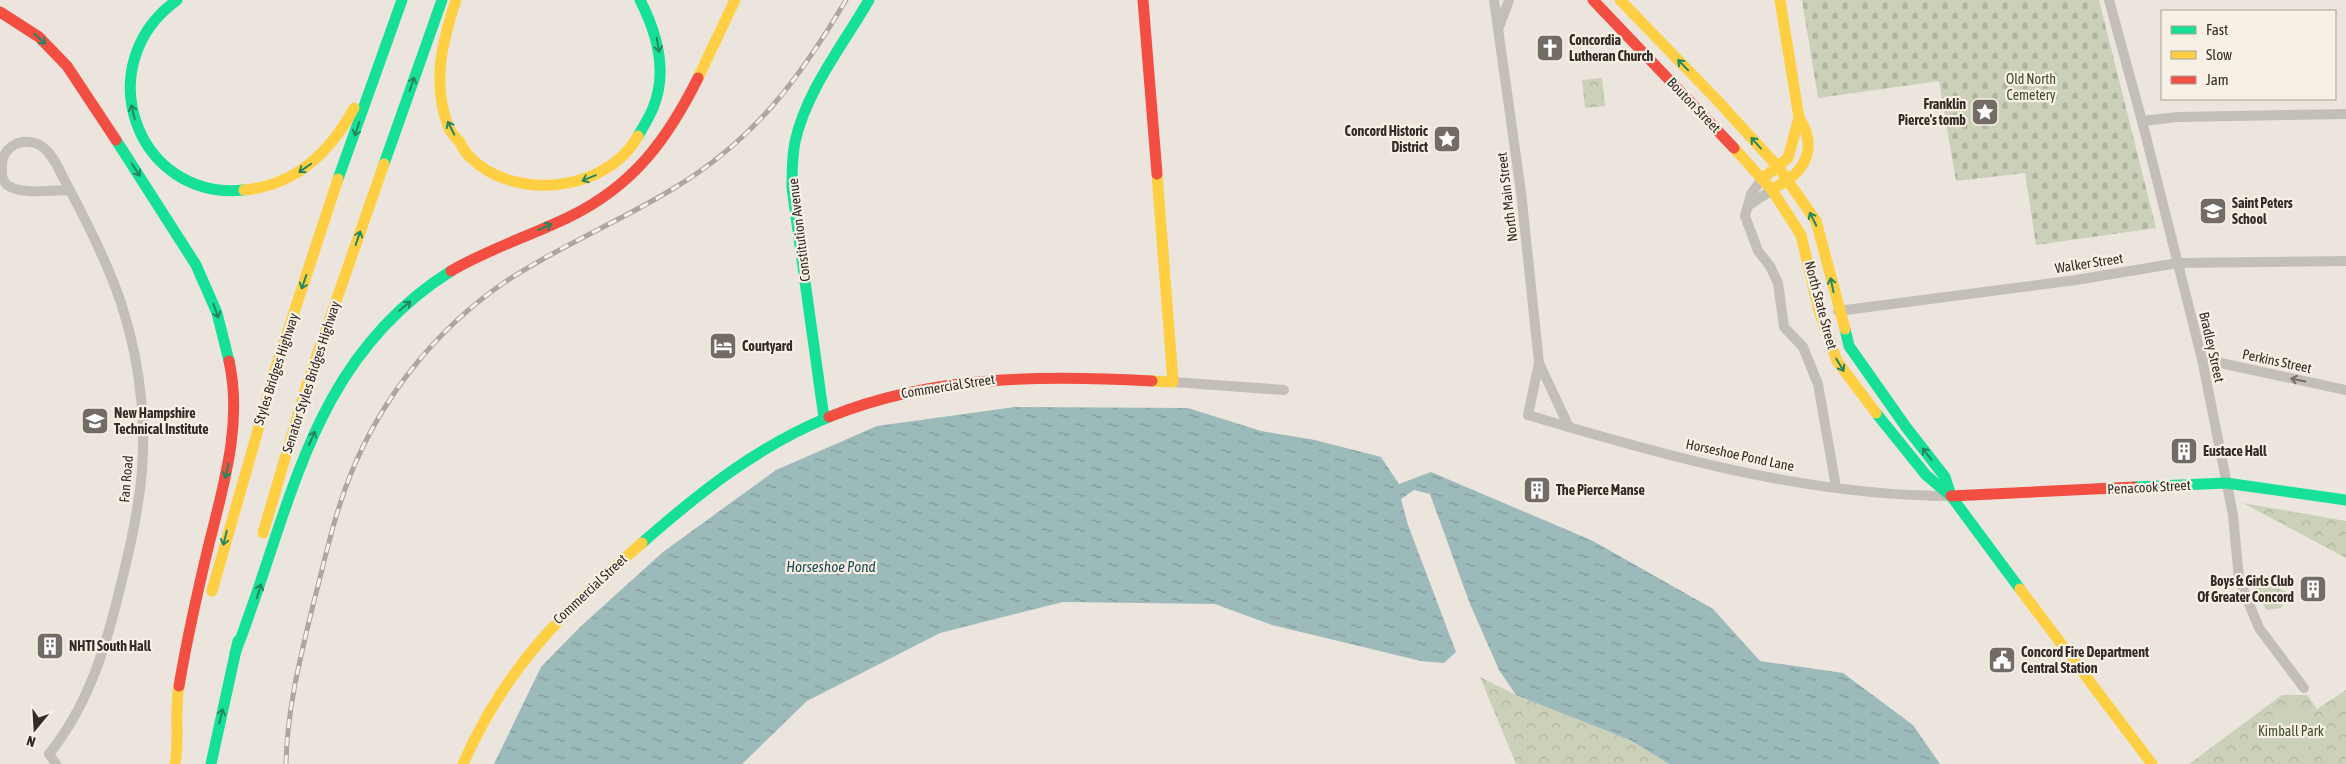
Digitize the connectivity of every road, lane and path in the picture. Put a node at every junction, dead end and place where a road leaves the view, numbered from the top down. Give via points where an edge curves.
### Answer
1 (177, 0) edge
2 (402, 0) edge
3 (442, 0) edge
4 (456, 0) edge
5 (640, 0) edge
6 (735, 0) edge
7 (869, 0) edge
8 (1143, 0) edge
9 (1494, 0) edge
10 (1509, 0) edge
11 (1593, 0) edge
12 (1620, 0) edge
13 (1780, 0) edge
14 (2109, 0) edge
15 (0, 12) edge
16 (1498, 28) junction
17 (381, 58) junction
18 (2346, 114) edge
19 (1799, 118) junction
20 (2142, 121) junction
21 (1778, 167) junction
22 (1762, 179) junction
23 (1788, 180) junction
24 (70, 190) junction
25 (1772, 190) junction
26 (1749, 205) junction
27 (2346, 261) edge
28 (2178, 263) junction
29 (1838, 312) junction
30 (2202, 359) junction
31 (1538, 363) junction
32 (1174, 382) junction
33 (1284, 390) dead end
34 (2346, 390) edge
35 (1528, 415) joint
36 (824, 418) junction
37 (1569, 427) junction
38 (2226, 484) junction
39 (1836, 487) junction
40 (1951, 496) junction
41 (2346, 500) edge
42 (209, 604) dead end
43 (235, 653) junction
44 (196, 660) dead end
45 (2304, 688) dead end
46 (178, 747) junction
47 (56, 764) edge
48 (175, 764) edge
49 (211, 764) edge
50 (463, 764) edge
51 (2152, 764) edge

17 -> 1 main road via 342,130 305,169 256,190 230,192 204,188 180,177 151,151 133,117 128,91 130,65 139,41 154,20
2 - 17 main road, Styles Bridges Highway
43 -> 3 main road, Senator Styles Bridges Highway via 252,574 307,384
5 -> 4 main road via 656,35 660,59 658,91 650,119 630,149 613,165 576,184 547,188 518,184 487,170 462,148 452,130 441,98 440,74
43 -> 6 main road via 252,614 304,454 326,405 354,361 398,312 461,265 580,210 626,181 670,130
7 - 36 main road, Constitution Avenue via 807,109 797,135 792,162 792,188
8 - 32 main road
9 - 16 street, North Main Street
10 - 16 street, North Main Street
11 - 22 main road, Bouton Street
21 -> 12 main road, Bouton Street
13 - 19 main road
14 - 20 street, Bradley Street
15 -> 46 main road via 39,38 67,66 90,98 196,265 217,313 230,364 234,404 230,457 176,694
16 - 31 street, North Main Street via 1521,192
17 -> 42 main road, Styles Bridges Highway via 266,396
18 - 20 street
19 - 21 main road via 1791,152
19 - 23 main road via 1807,129 1809,140 1800,170
20 - 28 street, Bradley Street
21 - 22 main road
21 - 23 main road, Bouton Street
22 - 25 main road, Bouton Street
22 - 26 street via 1751,194
23 - 25 main road
29 -> 23 main road, North State Street via 1816,220
24 - 24 street, Fan Road via 18,190 8,186 2,179 2,157 9,147 18,143 42,146 50,153
24 - 47 street, Fan Road via 106,262 131,337 140,396 142,466 132,538 112,623 88,693 76,717 49,754
25 - 26 street
25 -> 40 main road, North State Street via 1801,235 1819,311 1837,361 1926,475
26 - 39 street via 1745,216 1758,251 1778,283 1784,327 1803,347 1818,384
27 - 28 street, Walker Street
28 - 29 street, Walker Street
28 - 30 street, Bradley Street
40 -> 29 main road, North State Street via 1945,476 1848,346
34 -> 30 street, Perkins Street
30 - 38 street, Bradley Street
31 - 35 street, North Main Street
31 - 37 street, North Main Street
32 - 33 street
32 - 36 main road, Commercial Street via 1056,377 967,381 869,401
35 - 37 street, Horseshoe Pond Lane
36 - 50 main road, Commercial Street via 755,454 701,492 563,613 527,652 499,692
37 - 39 street, Horseshoe Pond Lane via 1737,471
38 - 40 main road, Penacook Street
38 - 41 main road, Penacook Street via 2299,491
38 - 45 street, Bradley Street via 2233,515 2237,570 2244,595 2259,628
39 - 40 street, Horseshoe Pond Lane via 1880,493
40 - 51 main road, North State Street
49 -> 43 main road, Senator Styles Bridges Highway
44 - 46 main road
46 - 48 main road

